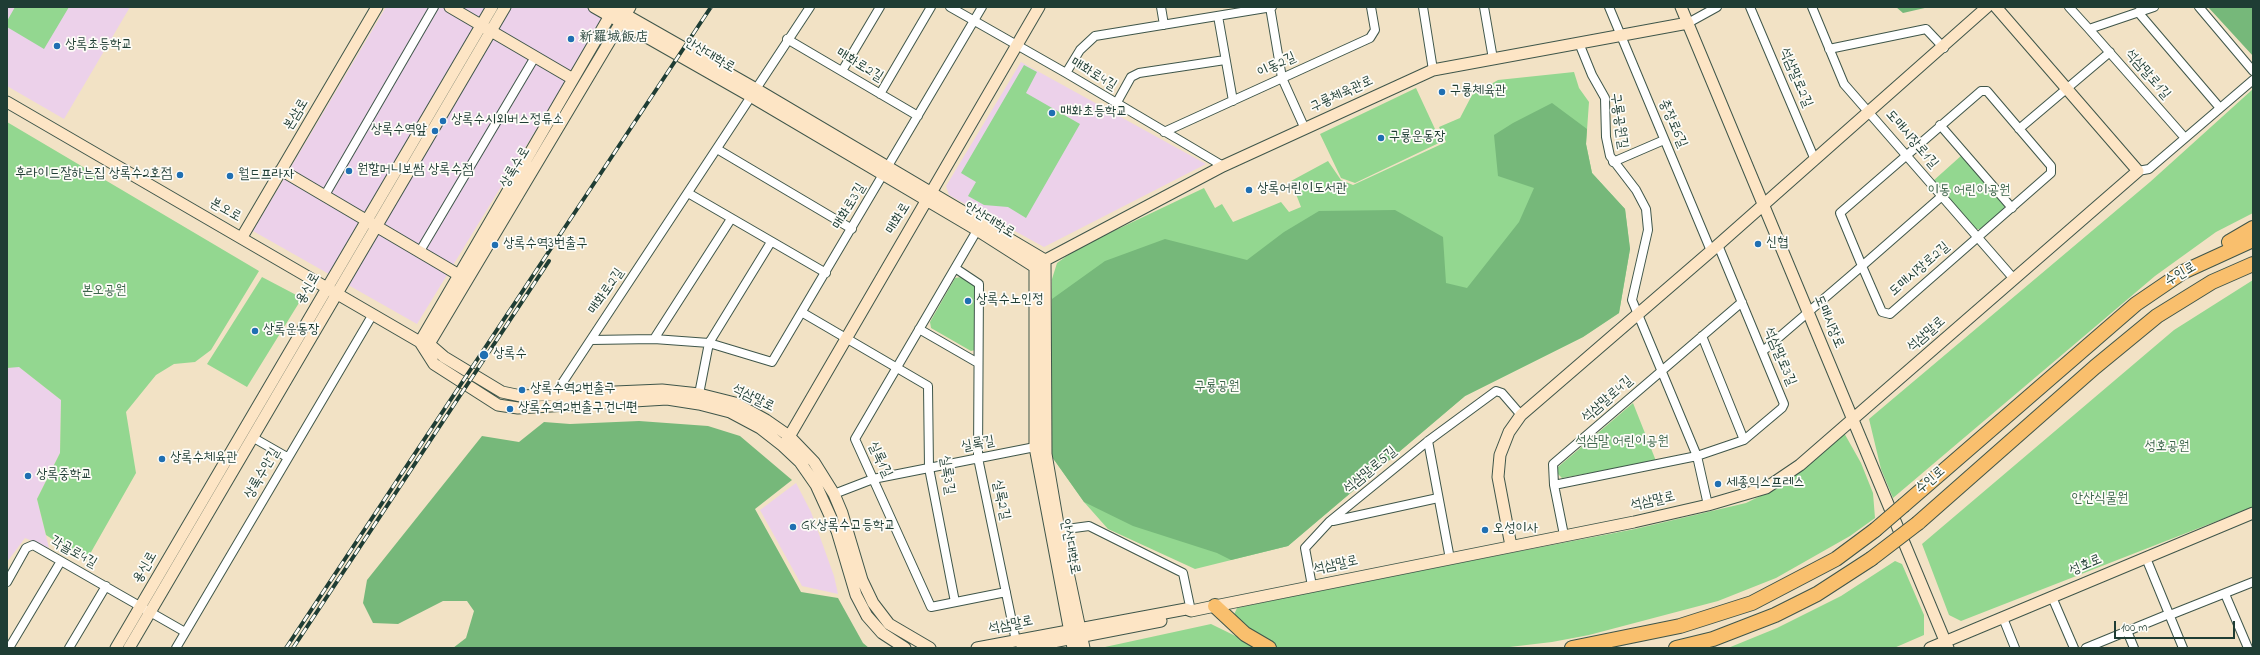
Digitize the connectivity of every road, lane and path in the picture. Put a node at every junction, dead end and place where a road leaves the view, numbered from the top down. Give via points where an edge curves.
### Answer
1 (377, 7) edge
2 (434, 7) edge
3 (450, 7) edge
4 (492, 7) edge
5 (505, 7) edge
6 (594, 7) edge
7 (810, 7) edge
8 (880, 7) edge
9 (932, 7) edge
10 (950, 7) edge
11 (982, 7) edge
12 (1039, 7) edge
13 (1162, 7) edge
14 (1271, 7) edge
15 (1372, 7) edge
16 (1423, 7) edge
17 (1484, 7) edge
18 (1609, 7) edge
19 (1681, 7) edge
20 (1718, 7) edge
21 (1750, 7) edge
22 (1812, 7) edge
23 (1987, 7) edge
24 (1996, 7) edge
25 (2069, 7) edge
26 (2154, 7) edge
27 (2199, 7) edge
28 (613, 10) edge
29 (2138, 12) junction
30 (625, 15) edge
31 (1218, 16) junction
32 (974, 21) junction
33 (1688, 23) junction
34 (1164, 25) junction
35 (486, 29) junction
36 (2089, 29) junction
37 (1621, 36) junction
38 (787, 39) junction
39 (1580, 43) junction
40 (1017, 45) junction
41 (1944, 48) junction
42 (1829, 49) junction
43 (2110, 52) junction
44 (535, 57) junction
45 (1494, 59) junction
46 (1225, 60) junction
47 (1433, 70) junction
48 (2253, 71) edge
49 (842, 72) junction
50 (1066, 73) junction
51 (1282, 78) junction
52 (573, 79) junction
53 (2253, 80) edge
54 (2067, 88) junction
55 (754, 93) junction
56 (880, 94) junction
57 (1233, 101) junction
58 (7, 102) edge
59 (1116, 104) junction
60 (2220, 108) junction
61 (1869, 112) junction
62 (918, 116) junction
63 (1940, 125) junction
64 (1305, 129) junction
65 (2019, 129) junction
66 (1164, 132) junction
67 (2185, 138) junction
68 (1664, 140) junction
69 (717, 149) junction
70 (1906, 155) junction
71 (1815, 160) junction
72 (1613, 162) junction
73 (1223, 166) junction
74 (281, 170) junction
75 (2138, 171) junction
76 (886, 172) junction
77 (688, 193) junction
78 (325, 195) junction
79 (1942, 196) junction
80 (929, 198) junction
81 (1763, 205) junction
82 (2012, 208) junction
83 (732, 219) junction
84 (366, 220) junction
85 (376, 225) junction
86 (979, 226) junction
87 (2253, 228) edge
88 (852, 229) junction
89 (242, 237) junction
90 (1978, 237) junction
91 (2253, 240) edge
92 (771, 242) junction
93 (1715, 248) junction
94 (420, 252) junction
95 (1045, 260) junction
96 (2253, 264) edge
97 (1862, 266) junction
98 (1035, 267) junction
99 (955, 268) junction
100 (2183, 272) junction
101 (826, 273) junction
102 (459, 275) junction
103 (2014, 279) junction
104 (331, 290) junction
105 (1742, 302) junction
106 (803, 312) junction
107 (1808, 312) junction
108 (373, 314) junction
109 (1638, 314) junction
110 (919, 329) junction
111 (1702, 336) junction
112 (846, 338) junction
113 (654, 339) junction
114 (591, 340) junction
115 (425, 343) junction
116 (709, 344) junction
117 (1763, 351) junction
118 (978, 363) junction
119 (896, 367) junction
120 (1662, 370) junction
121 (700, 394) junction
122 (555, 395) junction
123 (547, 406) junction
124 (1521, 415) junction
125 (1852, 419) junction
126 (789, 436) junction
127 (252, 438) junction
128 (1744, 440) junction
129 (1428, 441) junction
130 (783, 446) junction
131 (1035, 447) junction
132 (1697, 456) junction
133 (288, 457) junction
134 (978, 458) junction
135 (929, 468) junction
136 (873, 479) junction
137 (1554, 485) junction
138 (834, 494) junction
139 (1438, 498) junction
140 (1708, 506) junction
141 (2253, 514) edge
142 (1330, 521) junction
143 (1059, 530) junction
144 (1564, 536) junction
145 (1511, 546) junction
146 (2146, 558) junction
147 (1450, 559) junction
148 (61, 561) junction
149 (7, 582) edge
150 (2253, 582) edge
151 (106, 586) junction
152 (1312, 586) junction
153 (1006, 592) junction
154 (2225, 594) junction
155 (2052, 597) junction
156 (955, 602) junction
157 (1215, 606) junction
158 (146, 609) junction
159 (1191, 611) junction
160 (2170, 615) junction
161 (2003, 618) junction
162 (2127, 631) junction
163 (185, 632) junction
164 (1075, 636) edge
165 (1019, 644) edge
166 (1946, 645) edge
167 (9, 648) edge
168 (69, 648) edge
169 (116, 648) edge
170 (129, 648) edge
171 (176, 648) edge
172 (905, 648) edge
173 (930, 648) edge
174 (977, 648) edge
175 (1084, 648) edge
176 (1269, 648) edge
177 (1572, 648) edge
178 (1676, 648) edge
179 (1930, 648) edge
180 (2015, 648) edge
181 (2074, 648) edge
182 (2086, 648) edge
183 (2134, 648) edge
184 (2184, 648) edge
185 (2248, 648) edge

1 - 74 street, 본삼로
2 - 78 street
3 - 35 street
4 - 35 street, 용신로
5 - 35 street, 용신로
6 - 28 street, 안산대학로
7 - 38 street, 매화로2길
8 - 49 street
9 - 56 street
10 - 32 street, 매화로4길
11 - 32 street, 매화로3길
12 - 40 street, 매화로
13 - 34 street
14 - 31 street
14 - 51 street
15 - 51 street, 이동2길 via 1376,30 1370,38
16 - 47 street
17 - 45 street
18 - 37 street, 충장로6길
19 - 33 street, 도매시장로
20 - 33 street
21 - 71 street, 석삼말로2길
22 - 42 street, 도매시장로1길
23 - 41 street
24 - 54 street
25 - 36 street, 석삼말로1길
26 - 29 street
27 - 48 street
28 - 30 street, 안산대학로
28 - 52 street, 상록수로
29 - 36 street
29 - 60 street
30 - 55 street, 안산대학로
30 - 115 street, 상록수로
31 - 34 street
31 - 46 street
32 - 40 street, 매화로4길
32 - 62 street, 매화로3길
33 - 37 street, 구룡체육관로
33 - 81 street, 도매시장로
34 - 50 street via 1095,36 1080,50
35 - 44 street
35 - 84 street, 용신로
35 - 85 street, 용신로
36 - 43 street, 석삼말로1길
37 - 39 street, 구룡체육관로
37 - 68 street, 충장로6길
38 - 49 street, 매화로2길
38 - 55 street, 매화로2길
39 - 45 street, 구룡체육관로
39 - 72 street, 구룡공원길 via 1592,75 1605,98 1606,137
40 - 50 street, 매화로4길
40 - 80 street, 매화로
41 - 42 street via 1926,29
41 - 61 street
42 - 61 street, 도매시장로1길 via 1844,84
43 - 54 street
43 - 67 street, 석삼말로1길
44 - 52 street
44 - 94 street
45 - 47 street, 구룡체육관로
46 - 57 street
46 - 59 street via 1139,73 1130,77
47 - 64 street, 구룡체육관로
49 - 56 street, 매화로2길
50 - 59 street, 매화로4길
51 - 57 street, 이동2길
51 - 64 street
52 - 102 street, 상록수로
53 - 60 street
54 - 65 street
54 - 75 street
55 - 69 street, 매화로2길
55 - 76 street, 안산대학로
56 - 62 street, 매화로2길
57 - 66 street, 이동2길
58 - 89 street, 본오로
59 - 66 street, 매화로4길
60 - 67 street
61 - 70 street, 도매시장로1길
61 - 71 street
62 - 76 street, 매화로3길
63 - 65 street, 도매시장로2길 via 1981,91 1988,92
63 - 70 street, 도매시장로2길
63 - 82 street
64 - 73 street, 구룡체육관로
65 - 82 street, 도매시장로2길 via 2052,166 2050,174
66 - 73 street, 매화로4길
67 - 75 street via 2149,169
68 - 72 street
68 - 93 street, 충장로6길
69 - 77 street, 매화로2길
69 - 88 street
70 - 79 street, 도매시장로1길
70 - 97 street, 도매시장로2길 via 1840,213
71 - 81 street
72 - 109 street, 구룡공원길 via 1636,190 1646,209 1648,230 1632,300
73 - 95 street, 구룡체육관로
74 - 78 street
74 - 89 street, 본삼로
75 - 103 street, 석삼말로
76 - 80 street, 안산대학로
76 - 88 street, 매화로3길
77 - 83 street
77 - 114 street, 매화로2길
78 - 84 street
79 - 90 street, 도매시장로1길
79 - 97 street
80 - 86 street, 안산대학로
80 - 112 street, 매화로
81 - 93 street
81 - 107 street, 도매시장로
82 - 90 street, 도매시장로2길
83 - 92 street
83 - 113 street
84 - 85 street
84 - 104 street, 용신로
85 - 94 street
85 - 104 street, 용신로
86 - 95 street, 안산대학로
86 - 98 street, 안산대학로
86 - 99 street, 실록1길
87 - 100 highway
88 - 101 street, 매화로3길
89 - 104 street, 본오로
90 - 97 street, 도매시장로2길 via 1890,314 1882,312
90 - 103 street, 도매시장로1길
91 - 100 highway, 수인로
92 - 101 street
92 - 116 street
93 - 105 street, 석삼말로3길
93 - 109 street
94 - 102 street
95 - 98 street, 구룡체육관로
95 - 143 street, 안산대학로 via 1046,454
96 - 178 highway, 수인로, bridge via 2212,282 2157,316 2095,367 1918,523 1871,559 1817,594 1775,615 1713,639
97 - 107 street
98 - 131 street, 안산대학로
99 - 110 street, 실록1길
99 - 118 street, 실록2길 via 979,284
100 - 177 highway, 수인로, bridge via 2136,304 1875,530 1836,559 1752,603 1680,626
101 - 106 street, 매화로3길
102 - 115 street, 상록수로
103 - 125 street, 석삼말로
104 - 108 street, 본오로
104 - 127 street, 용신로
104 - 158 street, 용신로
105 - 111 street, 석삼말로4길
105 - 117 street, 석삼말로3길
106 - 112 street
106 - 116 street, 매화로3길 via 772,362
107 - 117 street
107 - 125 street, 도매시장로
108 - 115 street, 본오로
108 - 133 street, 상록수안길
109 - 120 street, 구룡공원길
109 - 124 street
110 - 118 street
110 - 119 street, 실록1길
111 - 120 street, 석삼말로4길
111 - 128 street
112 - 119 street
112 - 126 street, 매화로
113 - 114 street, 매화로3길
113 - 116 street, 매화로3길
114 - 122 street, 매화로2길
115 - 122 street, 석삼말로 via 502,392 521,396
115 - 123 street, 석삼말로 via 434,364 498,405 518,408
116 - 121 street
117 - 128 street, 석삼말로3길 via 1784,404
118 - 134 street, 실록2길
119 - 135 street, 실록3길 via 928,386
119 - 136 street, 실록1길 via 855,439
120 - 132 street
120 - 137 street, 석삼말로4길 via 1553,464
121 - 122 street, 석삼말로 via 662,390
121 - 126 street, 석삼말로 via 736,404
122 - 123 street, 매화로2길
123 - 130 street, 석삼말로 via 667,399 699,404 730,412 760,428
124 - 129 street, 석삼말로5길 via 1502,393 1496,392
124 - 145 street via 1509,432 1500,455 1498,477
125 - 140 street, 석삼말로 via 1800,465 1766,488
125 - 166 street, 도매시장로
126 - 130 street, 매화로
126 - 138 street, 석삼말로 via 814,462
127 - 133 street
127 - 158 street, 용신로
128 - 132 street, 석삼말로3길
129 - 139 street
129 - 142 street, 석삼말로5길
130 - 172 street, 석삼말로 via 800,462 826,505 837,531 856,595 867,616 882,633
131 - 134 street, 실록길
131 - 164 street, 안산대학로
132 - 137 street, 석삼말로3길
132 - 140 street
133 - 163 street, 상록수안길
134 - 135 street, 실록길
134 - 153 street, 실록2길
135 - 136 street, 실록길
135 - 156 street, 실록3길
136 - 138 street, 실록길
136 - 156 street, 실록1길 via 931,607
137 - 144 street, 석삼말로4길
138 - 173 street, 석삼말로 via 862,580 873,603 889,624
139 - 142 street, 석삼말로5길
139 - 147 street
140 - 144 street, 석삼말로
141 - 146 street, 성호로
142 - 152 street, 석삼말로5길 via 1304,548
143 - 159 street via 1089,526 1183,573
143 - 164 street, 안산대학로
144 - 145 street, 석삼말로
145 - 147 street, 석삼말로
146 - 155 street, 성호로
146 - 160 street
147 - 152 street, 석삼말로
148 - 149 street, 각골로4길 via 33,545 26,548
148 - 151 street, 각골로4길
148 - 167 street
150 - 154 street
151 - 158 street, 각골로4길
151 - 168 street
152 - 157 street, 석삼말로
153 - 156 street, 실록1길
153 - 165 street, 실록2길
154 - 160 street
154 - 185 street
155 - 161 street, 성호로
155 - 181 street
157 - 159 street, 석삼말로
157 - 176 highway via 1245,634
158 - 163 street, 각골로4길
158 - 169 street, 용신로
158 - 170 street, 용신로
159 - 164 street, 석삼말로 via 1186,609
160 - 162 street
160 - 184 street
161 - 166 street, 성호로
161 - 180 street
162 - 182 street
162 - 183 street
163 - 171 street, 상록수안길
164 - 165 street, 석삼말로
164 - 175 street, 안산대학로
165 - 174 street, 석삼말로
166 - 179 street, 성호로

